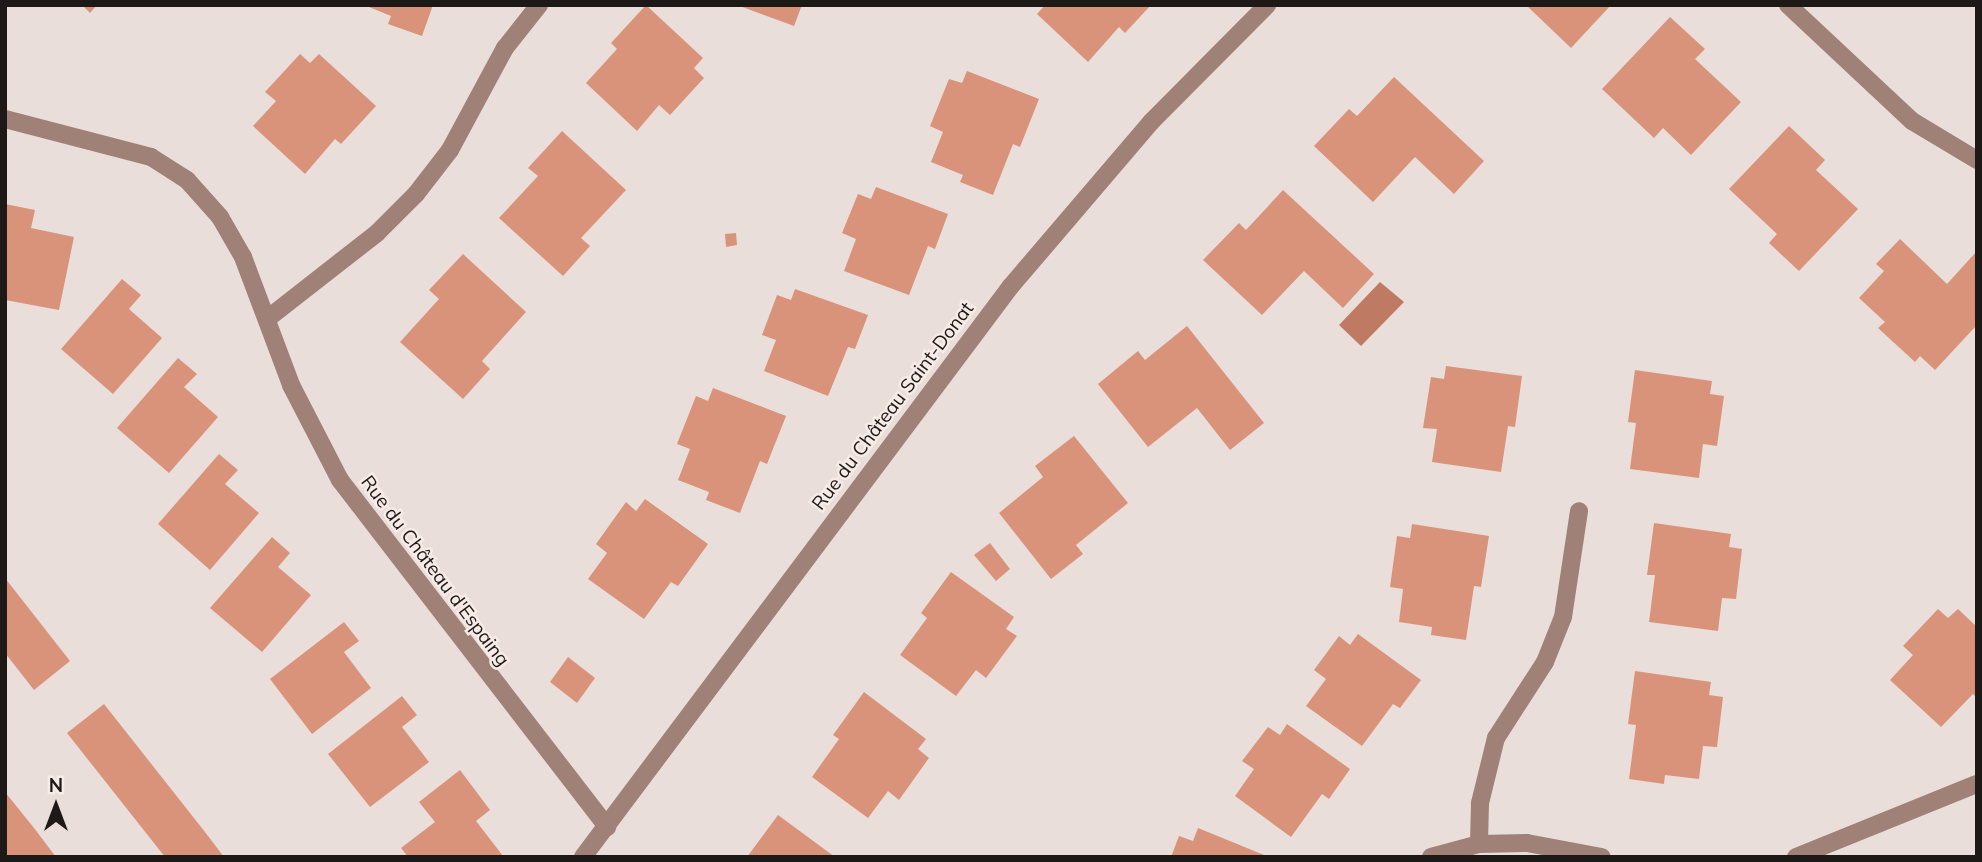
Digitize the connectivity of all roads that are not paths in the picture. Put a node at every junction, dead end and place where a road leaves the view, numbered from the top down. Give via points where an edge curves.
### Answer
1 (540, 5) edge
2 (1267, 5) edge
3 (1788, 5) edge
4 (5, 119) edge
5 (1977, 160) edge
6 (267, 319) junction
7 (1579, 511) dead end
8 (1977, 784) edge
9 (607, 827) junction
10 (1479, 844) junction
11 (583, 857) edge
12 (1431, 857) edge
13 (1602, 857) edge
14 (1796, 857) edge

1 - 6 street via 505,48 450,150 416,194 377,233
2 - 9 street, Rue du Château Saint-Donat via 1151,122 1011,286 922,399
3 - 5 street via 1912,121
4 - 6 street, Rue du Château d'Espaing via 151,156 187,180 220,217
6 - 9 street, Rue du Château d'Espaing via 291,384 340,481
7 - 10 street via 1563,617 1545,662 1496,738 1480,803
8 - 14 street
9 - 11 street, Rue du Château Saint-Donat
10 - 12 street
10 - 13 street via 1527,843

